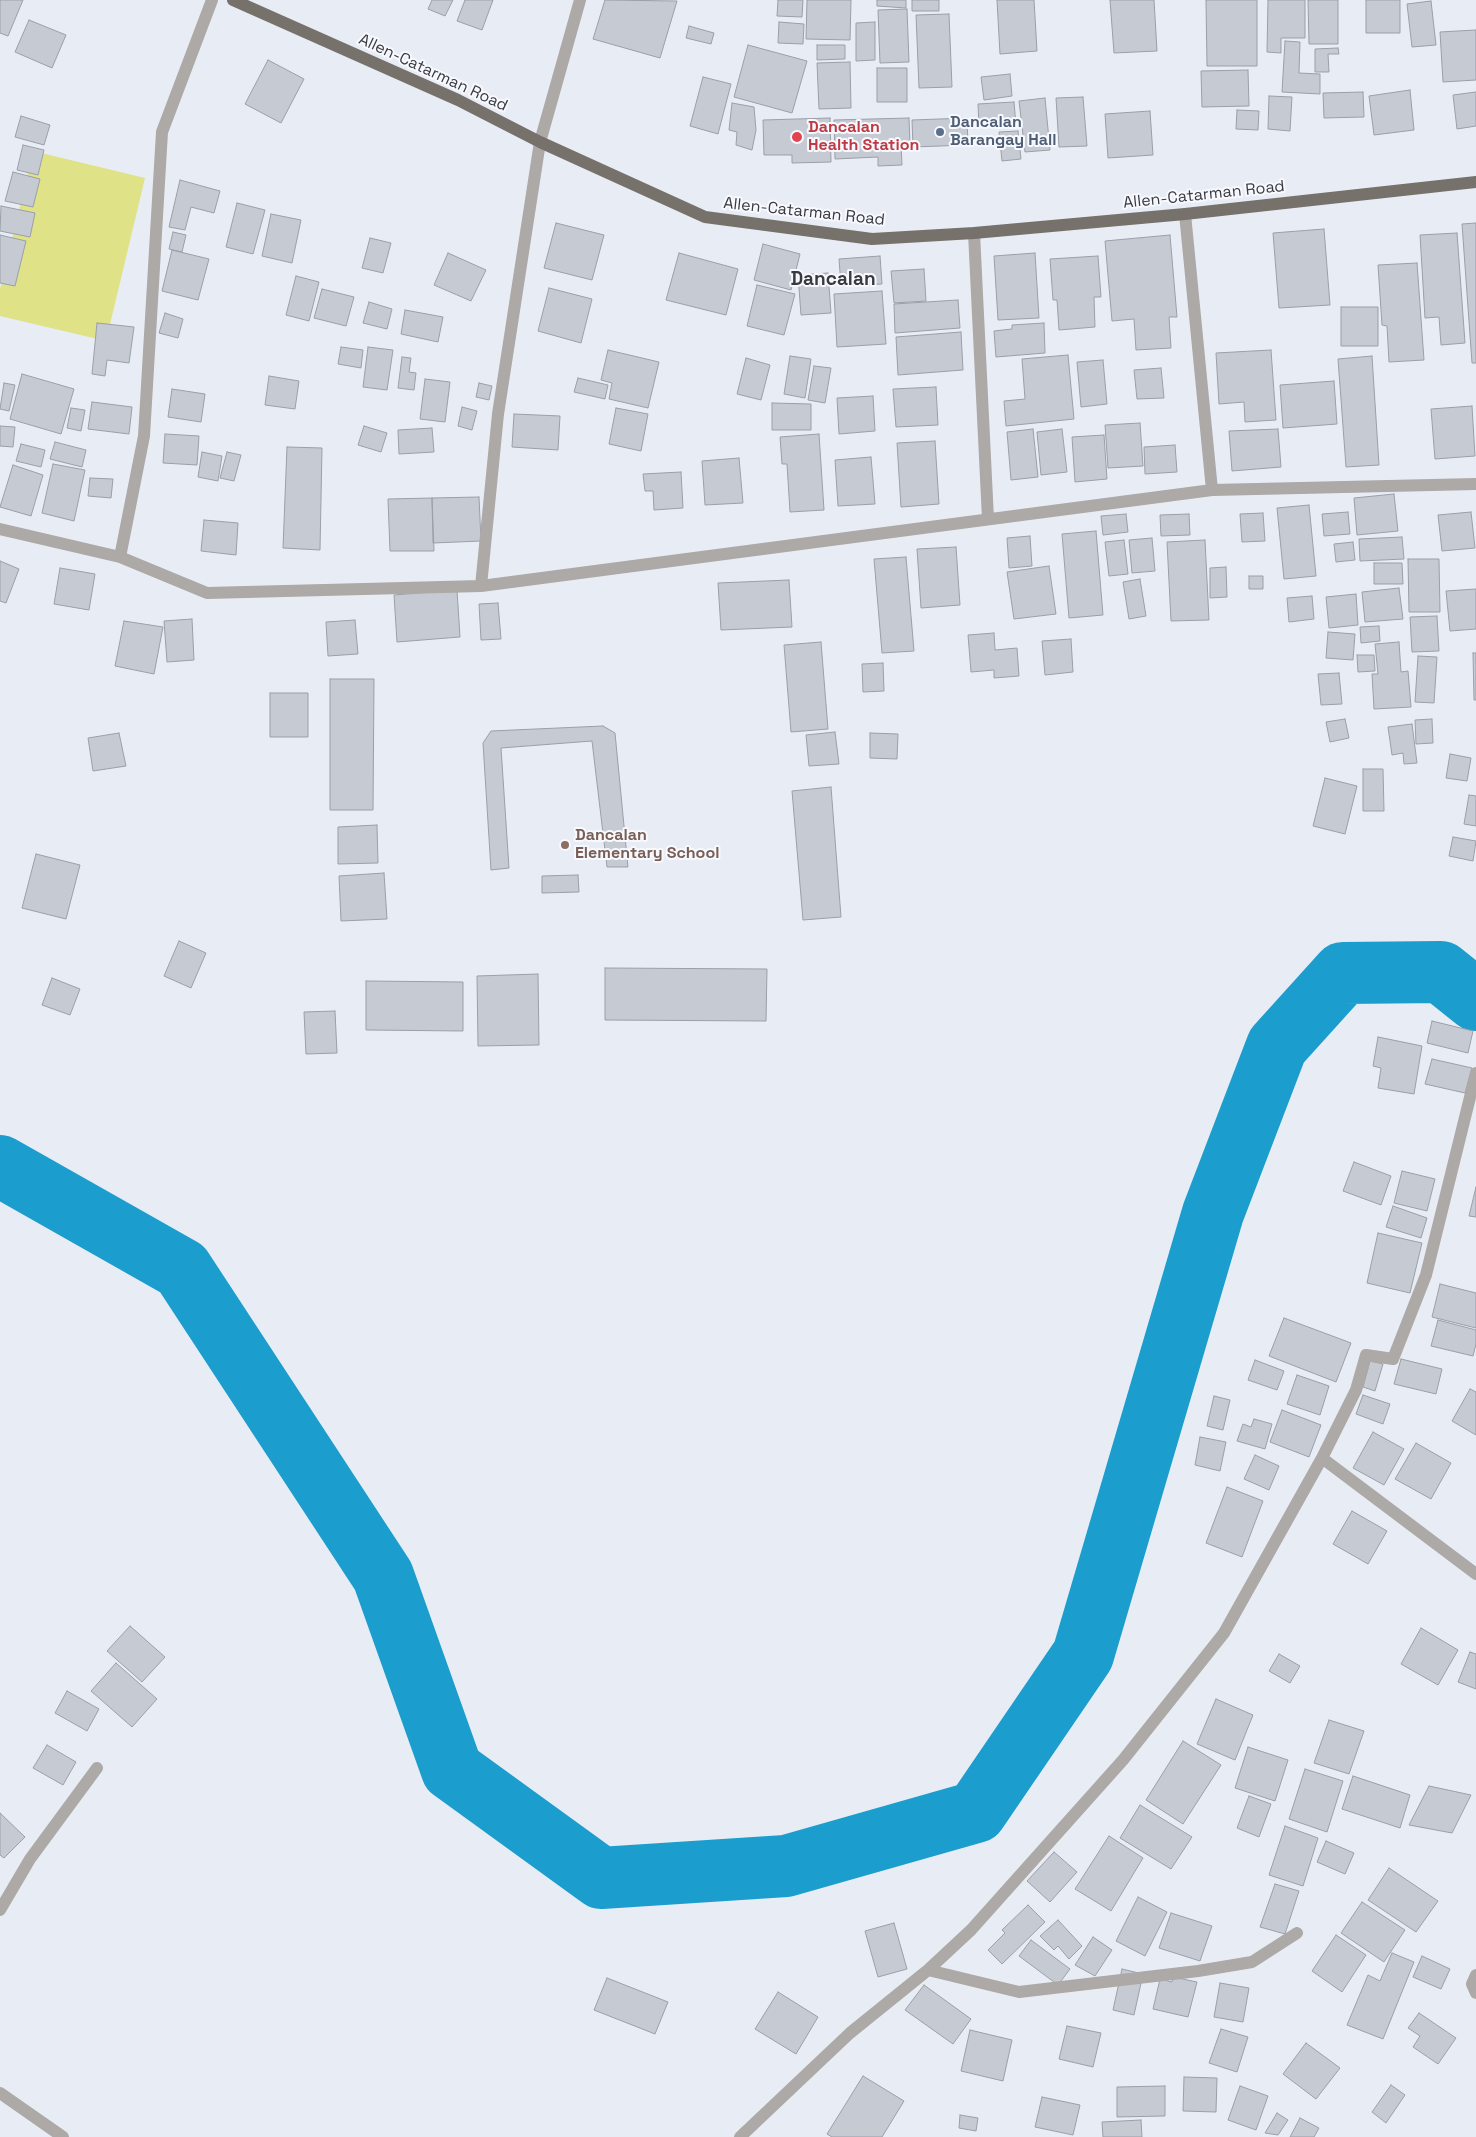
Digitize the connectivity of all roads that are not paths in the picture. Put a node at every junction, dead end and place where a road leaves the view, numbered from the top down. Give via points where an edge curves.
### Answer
1 (212, 0) edge
2 (233, 0) edge
3 (580, 0) edge
4 (540, 142) junction
5 (1476, 182) edge
6 (1185, 214) junction
7 (974, 233) junction
8 (1476, 484) edge
9 (1212, 490) junction
10 (988, 519) junction
11 (0, 529) edge
12 (120, 557) junction
13 (481, 586) junction
14 (1476, 1073) edge
15 (1322, 1458) junction
16 (1476, 1574) edge
17 (97, 1768) dead end
18 (0, 1910) edge
19 (1298, 1933) dead end
20 (928, 1970) junction
21 (1476, 1975) edge
22 (1476, 1993) edge
23 (0, 2093) edge
24 (63, 2137) edge
25 (740, 2137) edge

1 - 12 street via 162,132 144,436
2 - 4 main road, Allen-Catarman Road via 458,100
3 - 4 street
4 - 7 main road, Allen-Catarman Road via 705,217 872,239
4 - 13 street via 498,414
5 - 6 main road, Allen-Catarman Road
6 - 7 main road, Allen-Catarman Road
6 - 9 street
7 - 10 street
8 - 9 street
9 - 10 street
10 - 13 street
11 - 12 street
12 - 13 street via 207,593
14 - 15 street via 1426,1275 1393,1359 1366,1355 1356,1390
15 - 16 street
15 - 20 street via 1224,1633 1123,1760 971,1930
17 - 18 street via 30,1859
19 - 20 street via 1252,1962 1019,1992
20 - 25 street via 850,2033
21 - 22 street via 1472,1984
23 - 24 street

